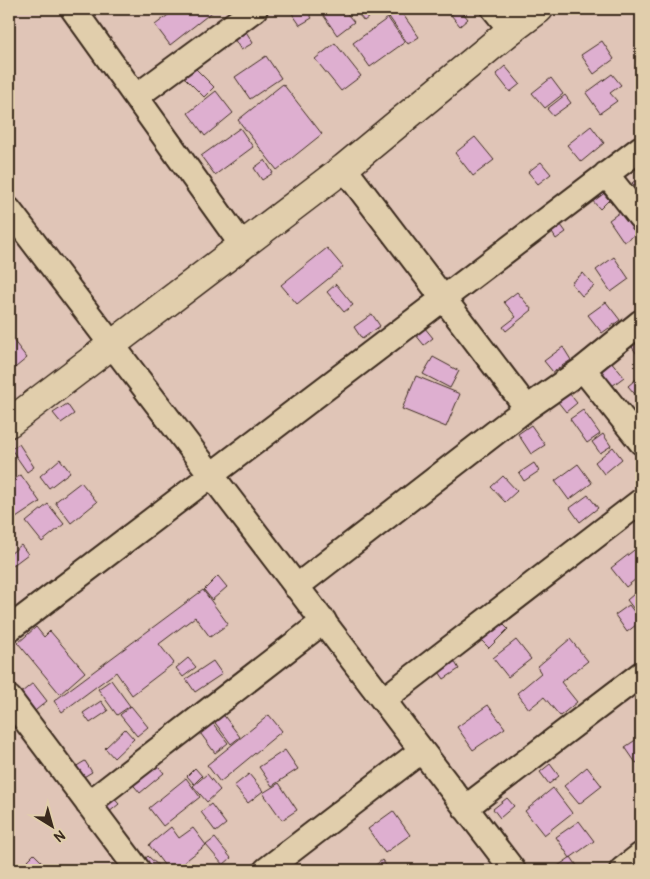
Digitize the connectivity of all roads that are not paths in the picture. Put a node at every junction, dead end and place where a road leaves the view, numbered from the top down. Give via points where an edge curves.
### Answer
1 (73, 9) edge
2 (255, 9) edge
3 (494, 9) edge
4 (540, 9) edge
5 (511, 30) junction
6 (137, 96) junction
7 (641, 148) edge
8 (344, 168) junction
9 (606, 174) junction
10 (9, 210) edge
11 (641, 218) edge
12 (242, 245) junction
13 (443, 299) junction
14 (641, 322) edge
15 (111, 346) junction
16 (583, 369) junction
17 (527, 408) junction
18 (9, 423) edge
19 (641, 442) edge
20 (210, 475) junction
21 (641, 501) edge
22 (296, 586) junction
23 (324, 621) junction
24 (9, 628) edge
25 (641, 674) edge
26 (9, 698) edge
27 (382, 700) junction
28 (421, 751) junction
29 (88, 804) junction
30 (465, 808) junction
31 (641, 855) edge
32 (138, 870) edge
33 (266, 870) edge
34 (513, 870) edge
35 (622, 870) edge

1 - 6 street
2 - 6 street
3 - 5 street
4 - 5 street
5 - 8 street
6 - 12 street
7 - 9 street
8 - 12 street
8 - 13 street
9 - 11 street
9 - 13 street
10 - 15 street
12 - 15 street
13 - 17 street
13 - 20 street
14 - 16 street
15 - 18 street
15 - 20 street
16 - 17 street
16 - 19 street
17 - 22 street
20 - 22 street
20 - 24 street
21 - 27 street
22 - 23 street
23 - 27 street
23 - 29 street
25 - 30 street
26 - 29 street
27 - 28 street
28 - 30 street
28 - 33 street
29 - 32 street
30 - 34 street
31 - 35 street

